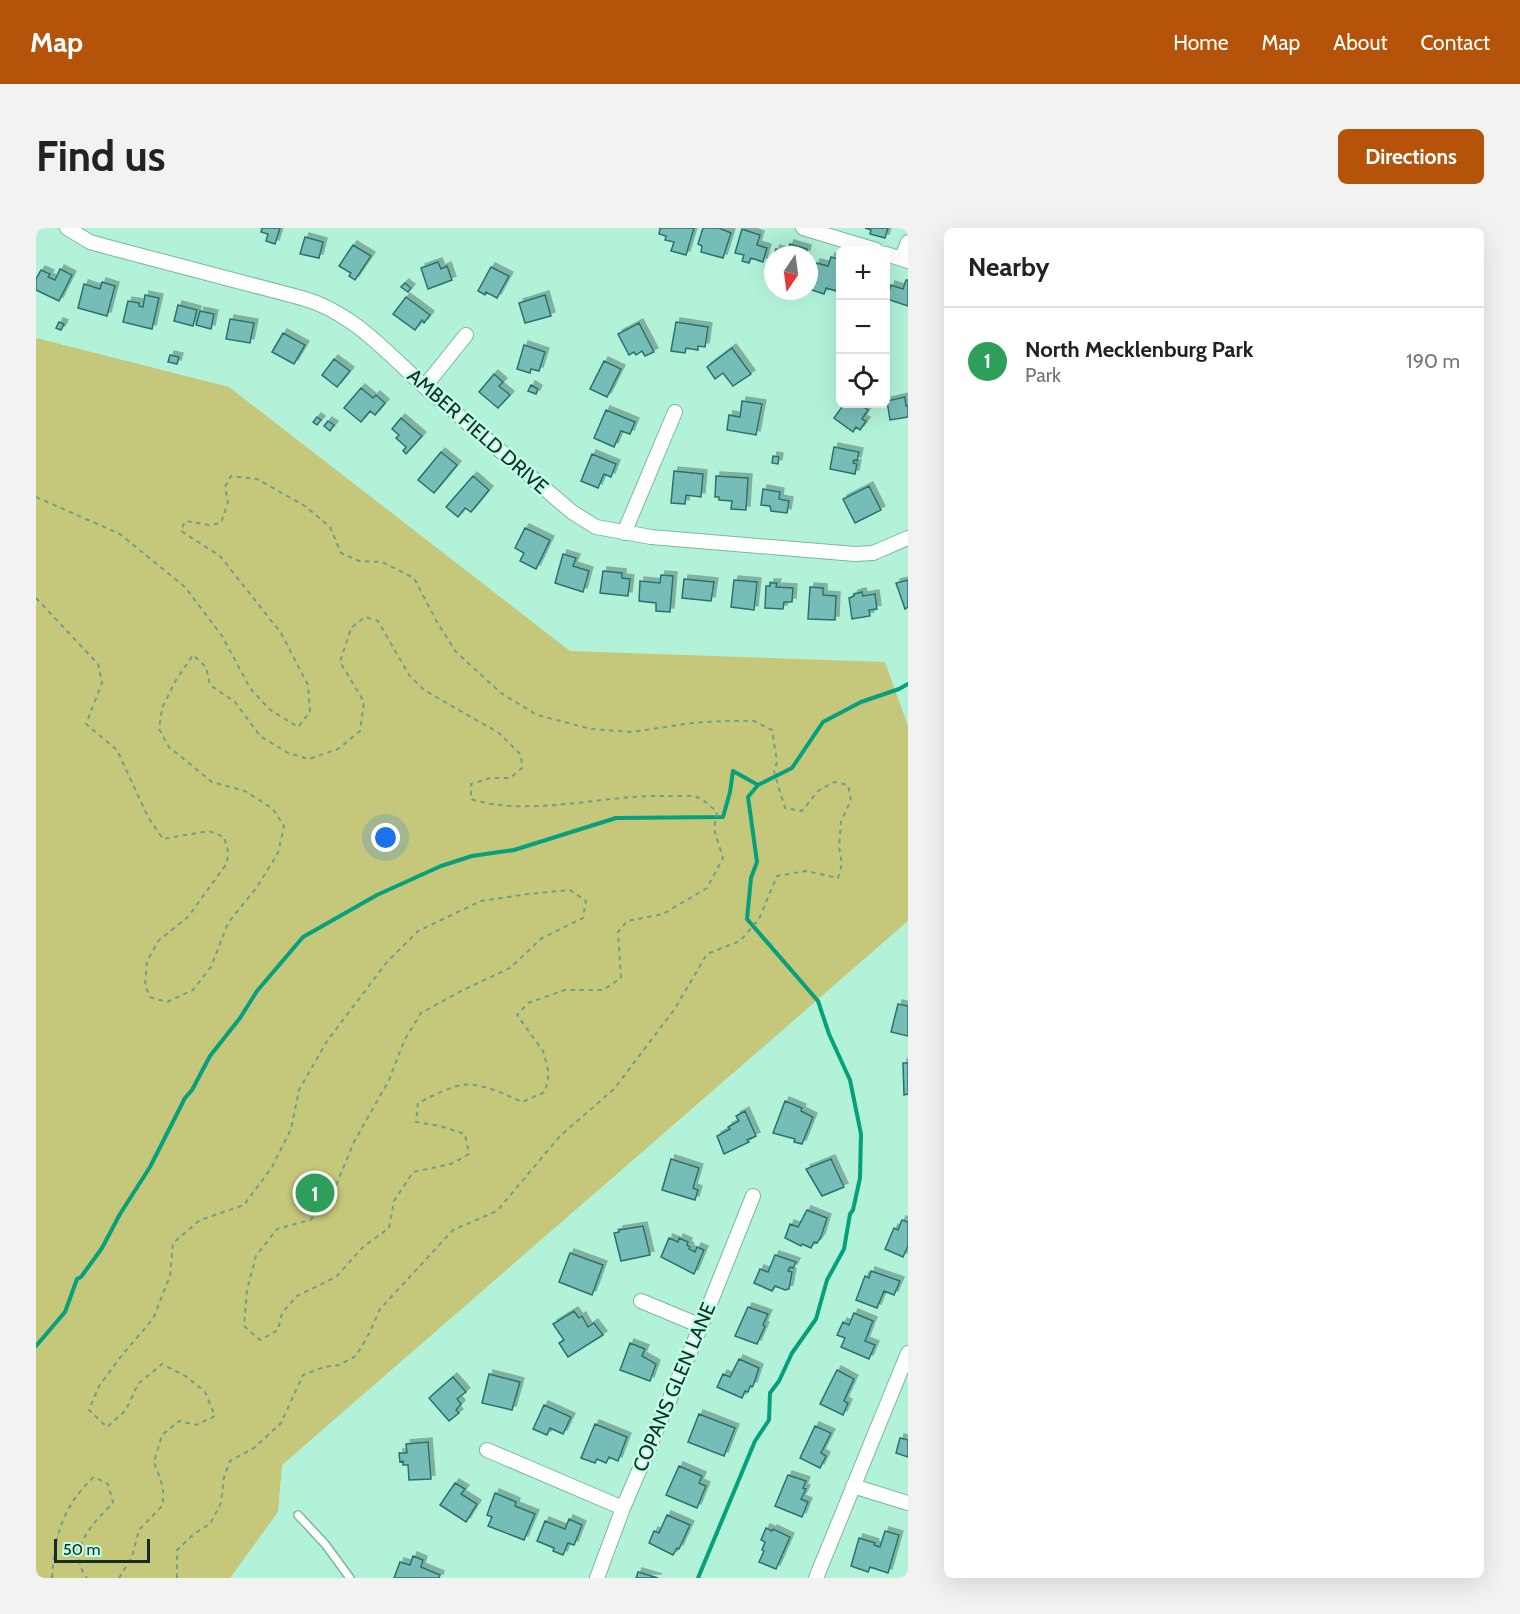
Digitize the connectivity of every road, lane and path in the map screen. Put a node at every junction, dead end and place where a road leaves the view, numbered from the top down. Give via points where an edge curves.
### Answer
1 (68, 228) edge
2 (802, 228) edge
3 (92, 235) edge
4 (908, 243) edge
5 (863, 246) edge
6 (890, 256) edge
7 (905, 260) edge
8 (466, 335) dead end
9 (425, 386) junction
10 (675, 412) dead end
11 (36, 497) edge
12 (624, 533) junction
13 (908, 538) edge
14 (36, 598) edge
15 (753, 1196) dead end
16 (641, 1300) dead end
17 (701, 1326) junction
18 (908, 1353) edge
19 (487, 1450) dead end
20 (853, 1486) junction
21 (908, 1503) edge
22 (623, 1508) junction
23 (298, 1515) dead end
24 (52, 1578) edge
25 (87, 1578) edge
26 (119, 1578) edge
27 (177, 1578) edge
28 (350, 1578) edge
29 (597, 1578) edge
30 (816, 1578) edge

1 - 3 street, AMBER FIELD DRIVE
2 - 5 street
3 - 9 street, AMBER FIELD DRIVE via 332,308
4 - 7 street
6 - 7 street
8 - 9 street
9 - 12 street, AMBER FIELD DRIVE via 572,512 596,527
10 - 12 street
11 - 27 path via 120,534 185,587 222,636 250,688 269,709 298,727 310,712 308,685 281,633 220,556 181,531 185,521 220,523 228,502 225,487 231,476 256,479 305,506 330,527 341,553 359,561 382,562 414,578 456,652 501,693 537,715 591,729 632,732 692,723 754,721 772,730 777,762 774,772 785,808 802,812 818,791 834,782 848,785 851,800 841,822 842,864 838,878 806,871 777,876 759,919 740,941 707,954 674,1010 614,1089 560,1136 497,1210 453,1230 411,1273 380,1309 356,1356 303,1375 281,1423 254,1448 230,1461 221,1503 210,1524 177,1550
12 - 13 street, AMBER FIELD DRIVE via 855,554 873,553
14 - 26 path via 98,664 102,683 86,724 117,750 148,817 163,838 209,831 224,837 228,851 227,863 188,916 159,940 147,961 145,985 150,998 167,1002 193,990 211,968 228,923 278,853 284,826 273,809 245,791 212,782 169,747 159,729 162,708 193,655 206,667 210,685 235,702 260,736 288,753 309,759 338,748 360,731 364,702 340,662 351,628 365,617 378,621 409,675 424,690 499,733 521,755 522,768 510,778 490,778 471,784 471,799 490,805 526,805 640,796 699,797 717,812 714,829 723,858 706,888 663,914 627,921 618,932 621,978 603,990 566,990 528,1004 517,1015 543,1051 549,1072 545,1092 522,1102 499,1091 465,1084 418,1104 416,1122 465,1134 469,1154 451,1164 413,1172 394,1201 389,1228 363,1246 336,1277 297,1296 282,1313 278,1330 260,1340 244,1326 247,1290 256,1256 277,1229 310,1220 329,1202 354,1142 421,1013 510,968 542,938 583,918 586,902 570,891 481,902 418,931 387,962 327,1041 299,1090 291,1129 272,1167 244,1205 200,1220 173,1243 170,1276 153,1319 99,1386 89,1410 106,1427 126,1410 138,1384 162,1364 205,1392 215,1416 196,1425 180,1421 162,1435 154,1462 163,1487 163,1505 139,1530 132,1557
15 - 17 street, COPANS GLEN LANE
16 - 17 street
17 - 22 street, COPANS GLEN LANE
18 - 20 street
19 - 22 street
20 - 21 street
20 - 30 street
22 - 29 street, COPANS GLEN LANE
23 - 28 lane
24 - 25 path via 63,1518 79,1490 94,1477 108,1484 113,1503 85,1534 79,1552

